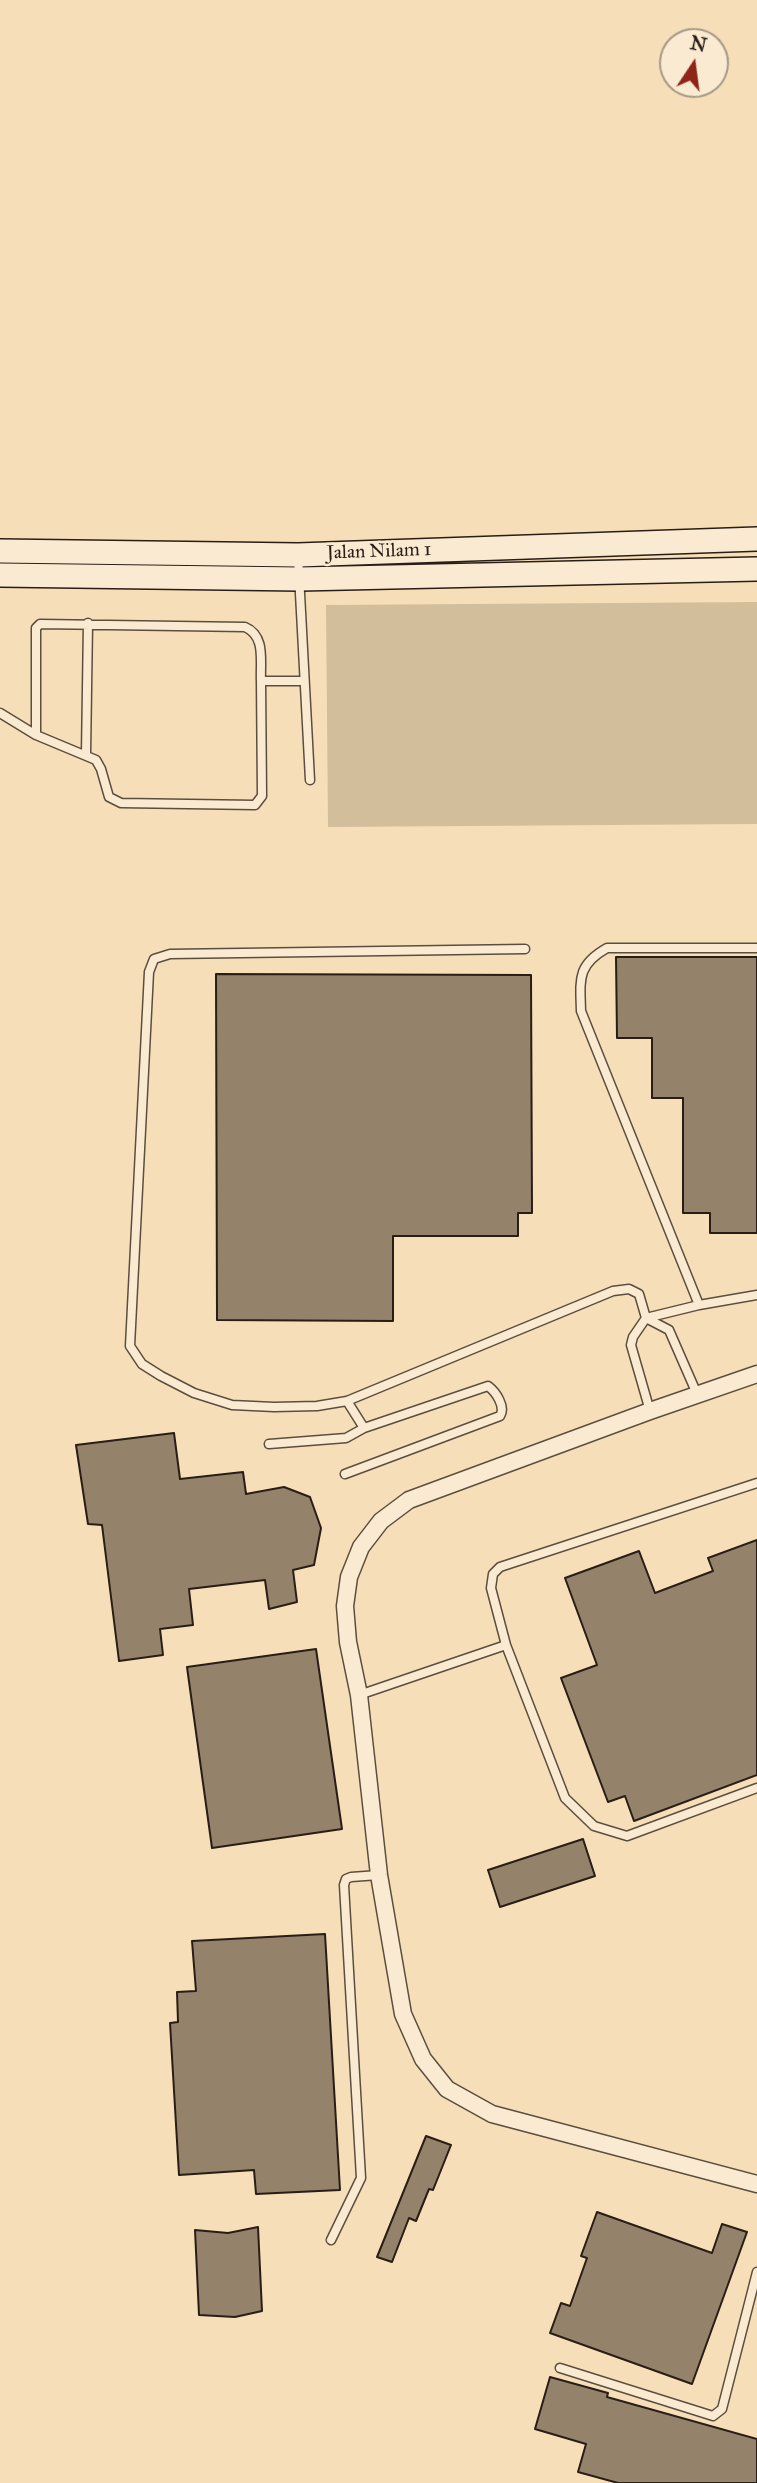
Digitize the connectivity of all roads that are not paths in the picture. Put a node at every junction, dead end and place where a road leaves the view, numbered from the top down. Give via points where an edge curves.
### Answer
1 (757, 539) edge
2 (0, 551) edge
3 (298, 555) junction
4 (757, 569) edge
5 (0, 575) edge
6 (300, 579) junction
7 (88, 623) junction
8 (261, 681) junction
9 (304, 681) junction
10 (0, 713) edge
11 (36, 735) junction
12 (86, 754) junction
13 (310, 780) dead end
14 (757, 948) edge
15 (525, 949) dead end
16 (757, 1295) edge
17 (699, 1305) junction
18 (646, 1318) junction
19 (757, 1374) edge
20 (697, 1394) junction
21 (347, 1401) junction
22 (650, 1411) junction
23 (364, 1427) junction
24 (269, 1444) dead end
25 (345, 1474) dead end
26 (757, 1483) edge
27 (506, 1645) junction
28 (359, 1695) junction
29 (757, 1788) edge
30 (379, 1875) junction
31 (757, 2184) edge
32 (331, 2240) dead end
33 (757, 2272) edge
34 (560, 2368) dead end

1 - 3 main road, Jalan Nilam 1
2 - 3 main road, Jalan Nilam 1
3 - 6 lane
4 - 6 main road, Jalan Nilam 1
5 - 6 main road, Jalan Nilam 1
6 - 9 lane
7 - 8 lane via 245,627 259,639
7 - 11 lane via 40,624 36,628
7 - 12 lane
8 - 9 lane
8 - 12 lane via 262,796 255,805 121,803 109,797 101,769
9 - 13 lane
10 - 11 lane
11 - 12 lane
14 - 17 lane via 607,948 589,958 580,981 581,1011
15 - 21 lane via 170,954 154,959 149,972 130,1346 142,1364 161,1376 232,1405 317,1406
16 - 17 lane
17 - 18 lane
18 - 20 lane via 669,1330
18 - 21 lane via 639,1294 629,1289 613,1291
18 - 22 lane via 631,1345
19 - 20 street
20 - 22 street
21 - 23 lane
22 - 28 street via 410,1500 381,1521 361,1547 349,1577 345,1606
23 - 24 lane via 345,1438
23 - 25 lane via 483,1386 492,1389 503,1407 500,1416
26 - 27 lane via 500,1567 493,1574 491,1588
27 - 28 lane
27 - 29 lane via 565,1798 594,1826 627,1836
28 - 30 street
30 - 31 street via 403,2014 423,2059 447,2089 492,2114
30 - 32 lane via 351,1877 344,1885 361,2178
33 - 34 lane via 722,2409 713,2416

